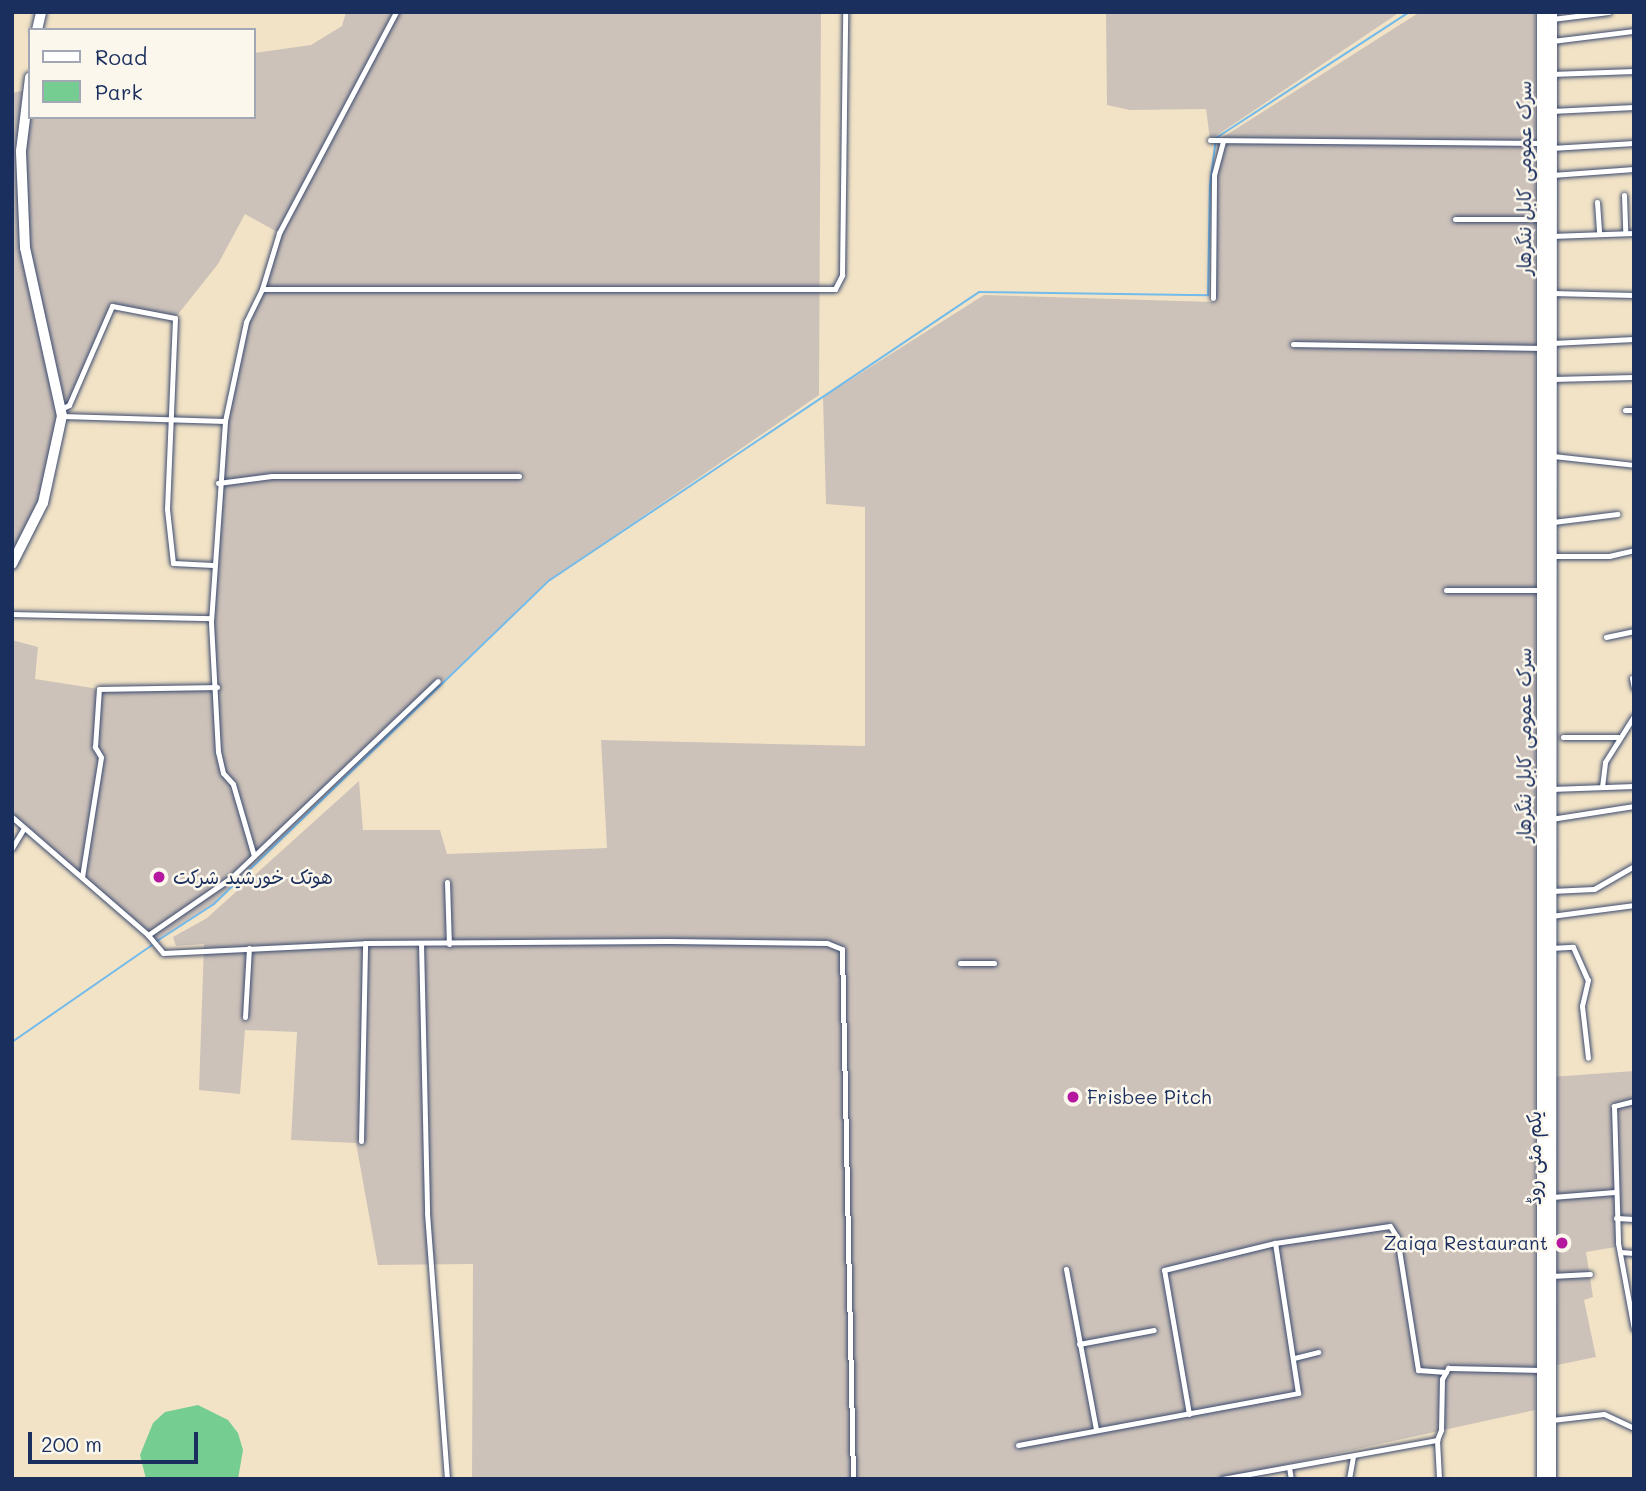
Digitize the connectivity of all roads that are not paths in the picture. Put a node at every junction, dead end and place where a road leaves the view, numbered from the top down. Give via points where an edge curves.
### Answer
1 (396, 12) edge
2 (845, 12) edge
3 (1542, 12) edge
4 (1609, 12) edge
5 (1552, 16) edge
6 (1634, 30) edge
7 (1552, 41) junction
8 (1634, 71) edge
9 (1551, 74) junction
10 (28, 94) edge
11 (1634, 107) edge
12 (1551, 111) junction
13 (1210, 140) dead end
14 (1223, 141) junction
15 (1634, 144) edge
16 (1548, 145) junction
17 (1634, 169) edge
18 (1552, 175) junction
19 (1624, 195) dead end
20 (1597, 202) dead end
21 (1455, 219) dead end
22 (1541, 219) junction
23 (1625, 233) junction
24 (1634, 233) edge
25 (1599, 234) junction
26 (1552, 236) junction
27 (262, 289) junction
28 (1551, 293) junction
29 (1634, 295) edge
30 (1213, 298) dead end
31 (1634, 340) edge
32 (1552, 343) junction
33 (1293, 344) dead end
34 (1541, 348) junction
35 (1634, 377) edge
36 (1552, 379) junction
37 (1625, 410) dead end
38 (1634, 410) edge
39 (61, 413) junction
40 (168, 421) junction
41 (225, 421) junction
42 (1553, 456) junction
43 (1634, 466) edge
44 (519, 476) dead end
45 (218, 483) junction
46 (1618, 514) dead end
47 (1553, 522) junction
48 (1634, 550) edge
49 (1553, 556) junction
50 (12, 564) edge
51 (213, 565) junction
52 (1446, 590) dead end
53 (1547, 590) junction
54 (12, 614) edge
55 (211, 618) junction
56 (1634, 631) edge
57 (1606, 637) dead end
58 (1632, 678) edge
59 (438, 681) dead end
60 (217, 687) junction
61 (1634, 688) edge
62 (1634, 716) edge
63 (1563, 737) dead end
64 (1618, 737) junction
65 (1634, 786) edge
66 (1602, 788) junction
67 (1551, 789) junction
68 (1634, 806) edge
69 (12, 817) edge
70 (1551, 819) junction
71 (24, 828) junction
72 (12, 848) edge
73 (254, 856) junction
74 (1634, 866) edge
75 (82, 877) junction
76 (447, 882) dead end
77 (1551, 891) junction
78 (1634, 905) edge
79 (1551, 916) junction
80 (148, 934) junction
81 (365, 943) junction
82 (421, 943) junction
83 (449, 944) junction
84 (249, 948) junction
85 (1551, 948) junction
86 (960, 963) dead end
87 (994, 963) dead end
88 (246, 1017) dead end
89 (1588, 1058) dead end
90 (1551, 1077) joint
91 (1634, 1101) edge
92 (361, 1141) dead end
93 (1615, 1192) junction
94 (1551, 1197) junction
95 (1616, 1218) junction
96 (1634, 1219) edge
97 (1275, 1243) junction
98 (1620, 1252) junction
99 (1634, 1253) edge
100 (1066, 1269) dead end
101 (1590, 1274) dead end
102 (1551, 1276) junction
103 (1634, 1329) edge
104 (1154, 1330) dead end
105 (1079, 1344) junction
106 (1318, 1352) dead end
107 (1294, 1358) junction
108 (1547, 1368) junction
109 (1446, 1372) junction
110 (1189, 1414) junction
111 (1552, 1420) junction
112 (1634, 1428) edge
113 (1096, 1429) junction
114 (1437, 1440) junction
115 (1018, 1445) dead end
116 (1353, 1456) junction
117 (1289, 1467) junction
118 (447, 1479) edge
119 (853, 1479) edge
120 (1222, 1479) edge
121 (1291, 1479) edge
122 (1349, 1479) edge
123 (1439, 1479) edge
124 (1542, 1479) edge
125 (1551, 1479) edge

1 - 27 street via 279,233
2 - 27 street via 842,275 835,289
3 - 16 highway, سرک عمومی کابل ننگرهار
4 - 5 street
5 - 7 highway, سرک عمومی کابل ننگرهار
6 - 7 street
7 - 9 highway, سرک عمومی کابل ننگرهار
8 - 9 street
9 - 12 highway, سرک عمومی کابل ننگرهار
10 - 39 highway via 21,151 25,248
11 - 12 street
12 - 16 highway, سرک عمومی کابل ننگرهار
13 - 14 street
14 - 16 street
14 - 30 street via 1214,175
15 - 16 street
16 - 18 highway, سرک عمومی کابل ننگرهار
16 - 22 highway, سرک عمومی کابل ننگرهار
17 - 18 street
18 - 26 highway, سرک عمومی کابل ننگرهار
19 - 23 street
20 - 25 street
21 - 22 street
22 - 34 highway, سرک عمومی کابل ننگرهار
23 - 24 street
23 - 25 street
25 - 26 street
26 - 28 highway, سرک عمومی کابل ننگرهار
27 - 41 street via 246,322
28 - 29 street
28 - 32 highway, سرک عمومی کابل ننگرهار
31 - 32 street
32 - 36 highway, سرک عمومی کابل ننگرهار
33 - 34 street
34 - 53 highway, سرک عمومی کابل ننگرهار
35 - 36 street
36 - 42 highway, سرک عمومی کابل ننگرهار
37 - 38 street
39 - 40 street
39 - 40 street via 69,405 112,306 175,318
39 - 50 highway via 43,503
40 - 41 street
40 - 51 street via 167,509 173,563
41 - 45 street
42 - 43 street
42 - 47 highway, سرک عمومی کابل ننگرهار
44 - 45 street via 272,477
45 - 51 street
46 - 47 street
47 - 49 highway, سرک عمومی کابل ننگرهار
48 - 49 street via 1609,556
49 - 53 highway, سرک عمومی کابل ننگرهار
51 - 55 street
52 - 53 street
53 - 67 highway, سرک عمومی کابل ننگرهار
53 - 108 highway, سرک عمومی کابل ننگرهار
54 - 55 street
55 - 60 street
56 - 57 street
58 - 61 street
59 - 73 street
60 - 73 street via 218,752
60 - 75 street via 99,689 95,747 101,757
62 - 64 street
63 - 64 street
64 - 66 street via 1605,762
65 - 66 street
66 - 67 street
67 - 70 highway, سرک عمومی کابل ننگرهار
68 - 70 street
69 - 71 street
70 - 77 highway, سرک عمومی کابل ننگرهار
71 - 72 street
71 - 75 street
73 - 80 street via 232,877
74 - 77 street via 1594,889
75 - 80 street
76 - 83 street
77 - 79 highway, سرک عمومی کابل ننگرهار
78 - 79 street
79 - 85 highway, سرک عمومی کابل ننگرهار
80 - 84 street via 163,953
81 - 82 street
81 - 84 street
81 - 92 street
82 - 83 street
82 - 118 street via 427,1213
83 - 119 street via 827,943 842,949
84 - 88 street
85 - 89 street via 1573,947 1588,980 1581,1006
85 - 90 highway, سرک عمومی کابل ننگرهار
86 - 87 street
90 - 94 highway, یکم مئی روڈ
91 - 93 street via 1614,1106
93 - 94 street
93 - 95 street
94 - 102 highway, یکم مئی روڈ
95 - 96 street
95 - 98 street
97 - 107 street
97 - 109 street via 1390,1226 1397,1237 1418,1370
97 - 110 street via 1164,1270
98 - 99 street
98 - 103 street
100 - 105 street
101 - 102 street
102 - 108 highway, یکم مئی روڈ
104 - 105 street
105 - 113 street
106 - 107 street
107 - 110 street via 1298,1393
108 - 109 street via 1448,1367
108 - 111 highway, سرک عمومی کابل ننگرهار
108 - 124 highway, سرک عمومی کابل ننگرهار
109 - 114 street
110 - 113 street
111 - 112 street via 1604,1414
111 - 125 highway, سرک عمومی کابل ننگرهار
113 - 115 street
114 - 116 street
114 - 123 street
116 - 117 street
116 - 122 street
117 - 120 street
117 - 121 street

